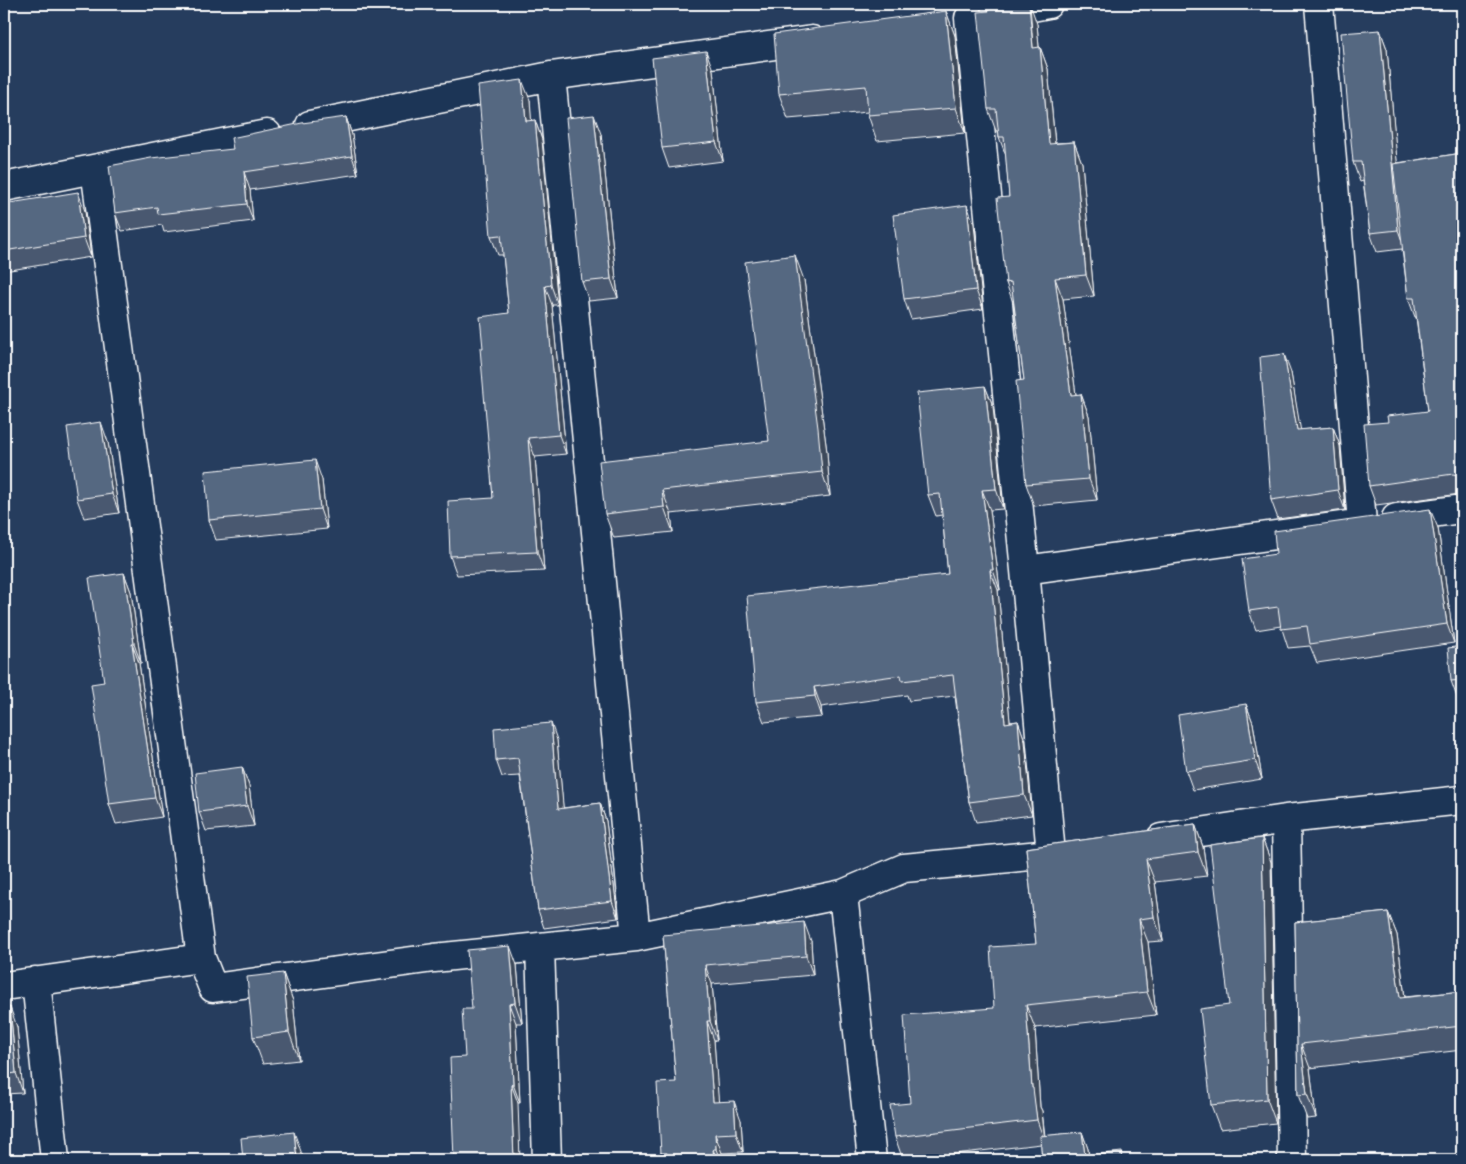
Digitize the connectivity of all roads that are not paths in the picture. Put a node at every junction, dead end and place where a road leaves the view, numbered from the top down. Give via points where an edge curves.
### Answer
1 (1048, 4) edge
2 (1319, 4) edge
3 (833, 37) edge
4 (551, 76) junction
5 (95, 169) junction
6 (4, 187) edge
7 (1462, 509) edge
8 (1362, 523) junction
9 (1025, 570) junction
10 (1462, 800) edge
11 (1286, 819) junction
12 (1136, 842) edge
13 (1078, 850) edge
14 (1051, 854) junction
15 (842, 894) junction
16 (636, 937) junction
17 (540, 947) junction
18 (201, 958) junction
19 (36, 981) junction
20 (4, 986) edge
21 (55, 1160) edge
22 (547, 1160) edge
23 (872, 1160) edge
24 (1292, 1160) edge

1 - 9 lane via 959,20
2 - 8 lane
3 - 4 lane
4 - 5 lane
4 - 16 lane
5 - 6 lane
5 - 18 lane
7 - 8 lane
8 - 9 lane
9 - 14 lane
10 - 11 lane
11 - 12 lane
11 - 24 lane
13 - 14 lane
14 - 15 lane via 904,868
15 - 16 lane
15 - 23 lane
16 - 17 lane
17 - 18 lane via 213,988
17 - 22 lane
18 - 19 lane
19 - 20 lane
19 - 21 lane

